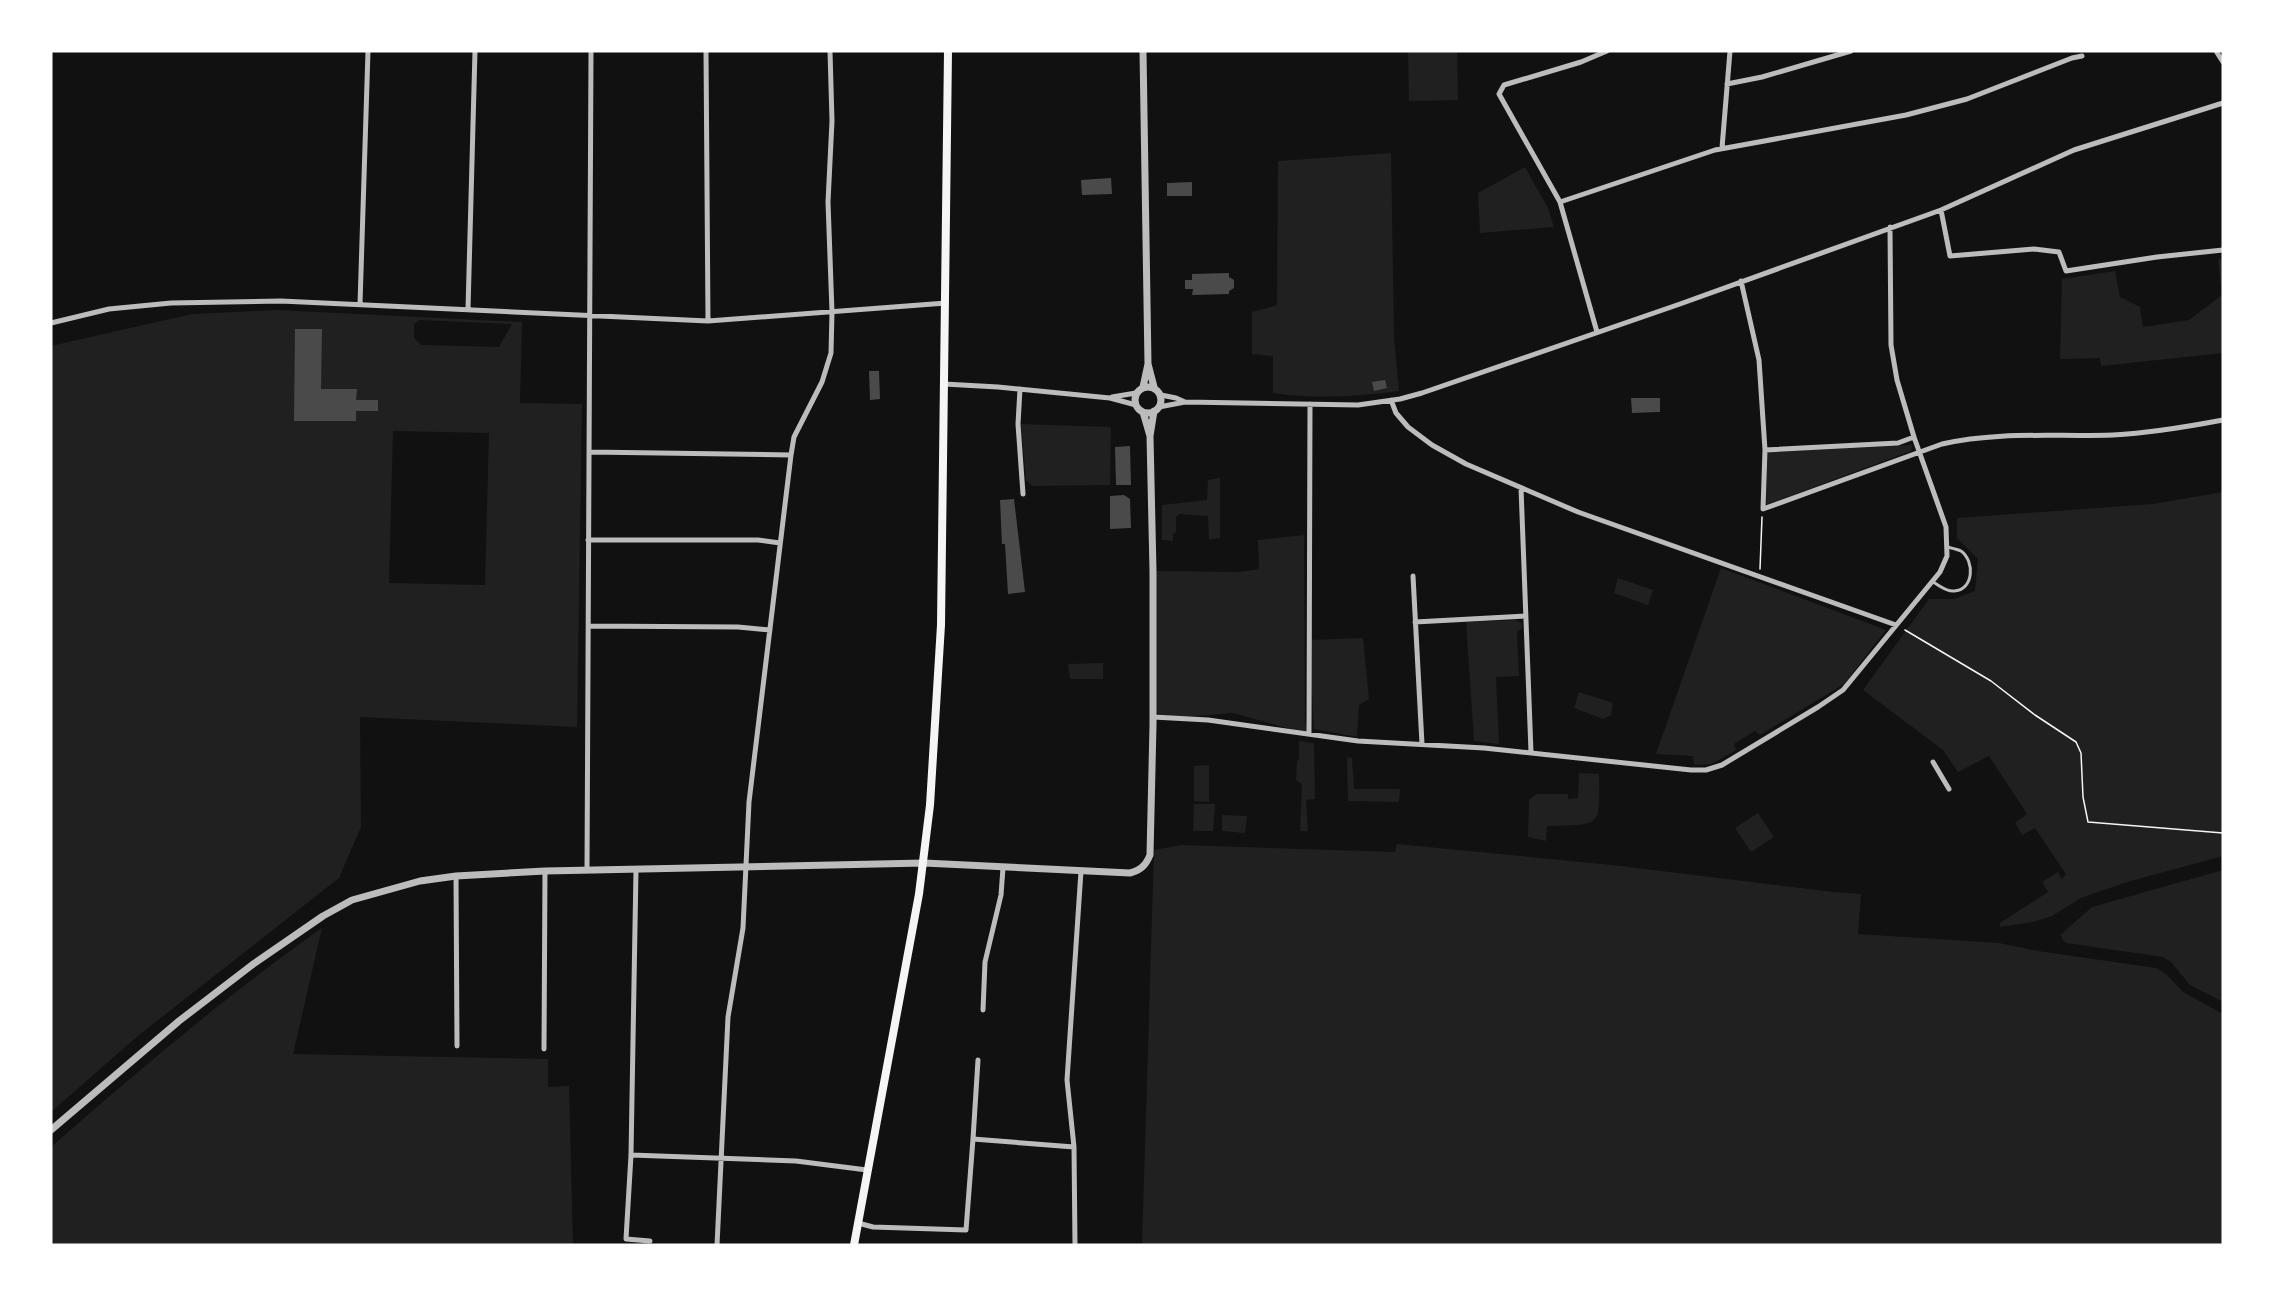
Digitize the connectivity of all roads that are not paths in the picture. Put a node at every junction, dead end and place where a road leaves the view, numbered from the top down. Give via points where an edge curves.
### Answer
1 (368, 51) edge
2 (475, 51) edge
3 (591, 51) edge
4 (705, 51) edge
5 (830, 51) edge
6 (948, 51) edge
7 (1143, 51) edge
8 (1607, 51) edge
9 (1730, 51) edge
10 (1851, 51) edge
11 (2069, 51) edge
12 (2216, 51) edge
13 (2082, 56) dead end
14 (2072, 58) junction
15 (2223, 62) edge
16 (1727, 84) junction
17 (2223, 103) edge
18 (1722, 148) junction
19 (1560, 202) junction
20 (1941, 210) junction
21 (1890, 227) junction
22 (2223, 250) edge
23 (1742, 282) junction
24 (946, 303) junction
25 (360, 304) junction
26 (468, 309) junction
27 (832, 312) junction
28 (591, 317) junction
29 (708, 321) junction
30 (51, 323) edge
31 (1597, 332) junction
32 (1148, 364) junction
33 (944, 384) junction
34 (1143, 387) junction
35 (1154, 387) junction
36 (1020, 389) junction
37 (1136, 393) junction
38 (1161, 395) junction
39 (1110, 398) junction
40 (1391, 400) junction
41 (1185, 402) junction
42 (1310, 404) junction
43 (1136, 405) junction
44 (1157, 409) junction
45 (1143, 412) junction
46 (2223, 420) edge
47 (1150, 436) junction
48 (1914, 438) junction
49 (1765, 450) junction
50 (589, 452) junction
51 (1920, 453) junction
52 (791, 455) junction
53 (1521, 488) junction
54 (1023, 494) dead end
55 (588, 540) junction
56 (780, 543) junction
57 (1947, 547) junction
58 (1413, 576) dead end
59 (1933, 582) junction
60 (1526, 616) junction
61 (1415, 622) junction
62 (1896, 625) junction
63 (588, 626) junction
64 (770, 630) junction
65 (1153, 717) junction
66 (1309, 734) junction
67 (1422, 744) junction
68 (1532, 752) junction
69 (1933, 762) dead end
70 (1949, 789) dead end
71 (924, 863) junction
72 (746, 867) junction
73 (1003, 868) junction
74 (587, 870) junction
75 (636, 870) junction
76 (546, 871) junction
77 (1081, 871) junction
78 (456, 876) junction
79 (982, 1010) dead end
80 (457, 1046) dead end
81 (544, 1049) dead end
82 (978, 1060) dead end
83 (51, 1130) edge
84 (973, 1140) junction
85 (1074, 1147) junction
86 (631, 1155) junction
87 (720, 1158) junction
88 (867, 1170) junction
89 (858, 1223) junction
90 (650, 1241) dead end
91 (717, 1245) edge
92 (854, 1245) edge
93 (1075, 1245) edge

1 - 25 street
2 - 26 street
3 - 28 street
4 - 29 street
5 - 27 street via 828,202
6 - 24 main road
7 - 32 street
8 - 19 street via 1504,86 1499,92
9 - 16 street
10 - 16 street
11 - 14 street
12 - 15 street
13 - 14 street
14 - 18 street via 1967,99
16 - 18 street
17 - 20 street via 2074,150
18 - 19 street
19 - 31 street
20 - 21 street
20 - 22 street via 1950,256 2034,249 2059,252 2066,271
21 - 23 street
21 - 48 street via 1891,345
23 - 31 street
23 - 49 street via 1759,360
24 - 27 street
24 - 33 main road
25 - 26 street
25 - 30 street via 171,303 109,309
26 - 28 street
27 - 29 street
27 - 52 street via 831,353 822,382 794,437
28 - 29 street
28 - 50 street
31 - 40 street
32 - 34 street
32 - 35 street
33 - 36 street
33 - 71 main road via 941,625
34 - 35 street
34 - 37 street
35 - 38 street
36 - 39 street
36 - 54 street
37 - 39 street
37 - 43 street
38 - 41 street
38 - 44 street
39 - 43 street
40 - 42 street via 1359,405
40 - 53 street via 1401,421 1432,445
41 - 42 street
41 - 44 street
42 - 66 street
43 - 45 street
44 - 45 street
44 - 47 street
45 - 47 street
46 - 51 street via 2113,435 1972,437
47 - 65 street
48 - 49 street via 1898,443
48 - 51 street
49 - 51 street via 1762,509
50 - 52 street
50 - 55 street
51 - 57 street via 1946,527
52 - 56 street
53 - 60 street
53 - 62 street
55 - 56 street
55 - 63 street
56 - 64 street
57 - 59 street via 1947,556
57 - 59 lane via 1960,550 1969,560 1970,580 1954,591
58 - 61 street
59 - 62 street
60 - 61 street
60 - 68 street
61 - 67 street
62 - 68 street via 1843,690 1714,768 1691,770
63 - 64 street
63 - 74 street
64 - 72 street via 749,802
65 - 66 street
65 - 77 street via 1150,855 1143,866 1130,873
66 - 67 street
67 - 68 street
69 - 70 street
71 - 72 street
71 - 73 street
71 - 88 main road
72 - 75 street
72 - 87 street via 743,928 728,1017
73 - 77 street
73 - 79 street via 1001,895 985,962
74 - 75 street
74 - 76 street
75 - 86 street
76 - 78 street
76 - 81 street
77 - 85 street via 1067,1080
78 - 80 street
78 - 83 street via 386,889 352,900 323,916 179,1021
82 - 84 street
84 - 85 street
84 - 89 street via 966,1230 873,1227
85 - 93 street
86 - 87 street
86 - 90 street via 626,1239
87 - 88 street via 796,1161
87 - 91 street
88 - 89 main road
89 - 92 main road

